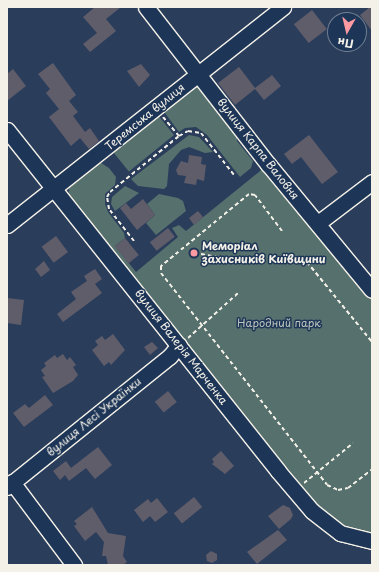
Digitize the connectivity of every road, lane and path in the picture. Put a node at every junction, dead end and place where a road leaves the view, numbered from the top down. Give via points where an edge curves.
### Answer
1 (146, 7) edge
2 (283, 7) edge
3 (199, 74) junction
4 (156, 108) junction
5 (7, 130) edge
6 (179, 136) junction
7 (234, 175) dead end
8 (372, 182) edge
9 (55, 188) junction
10 (318, 223) junction
11 (7, 226) edge
12 (282, 231) dead end
13 (134, 241) dead end
14 (201, 254) dead end
15 (245, 262) dead end
16 (307, 262) dead end
17 (372, 290) edge
18 (238, 293) dead end
19 (202, 326) junction
20 (372, 342) edge
21 (179, 345) junction
22 (353, 443) dead end
23 (372, 469) edge
24 (317, 473) junction
25 (10, 485) edge
26 (296, 491) junction
27 (372, 541) edge
28 (74, 565) edge

1 - 3 street, вулиця Карпа Валовня
2 - 3 street, Теремська вулиця
3 - 4 street, Теремська вулиця
3 - 10 street, вулиця Карпа Валовня
4 - 6 path
4 - 9 street, Теремська вулиця
5 - 9 street, вулиця Валерія Марченка
6 - 7 path via 188,131 201,133
6 - 13 path via 110,192 109,209
8 - 10 street
9 - 11 street, Теремська вулиця
9 - 21 street, вулиця Валерія Марченка
10 - 17 street, вулиця Карпа Валовня
12 - 19 path via 255,196 249,194 161,266 161,273
14 - 15 path
16 - 20 path
18 - 19 path
19 - 21 path
19 - 24 path
21 - 25 street, вулиця Лесі Українки via 170,356
21 - 26 street, вулиця Валерія Марченка
22 - 24 path
23 - 24 path via 348,488 338,490 327,485
24 - 26 path
25 - 28 street
26 - 27 street, вулиця Валерія Марченка via 312,511 340,533

